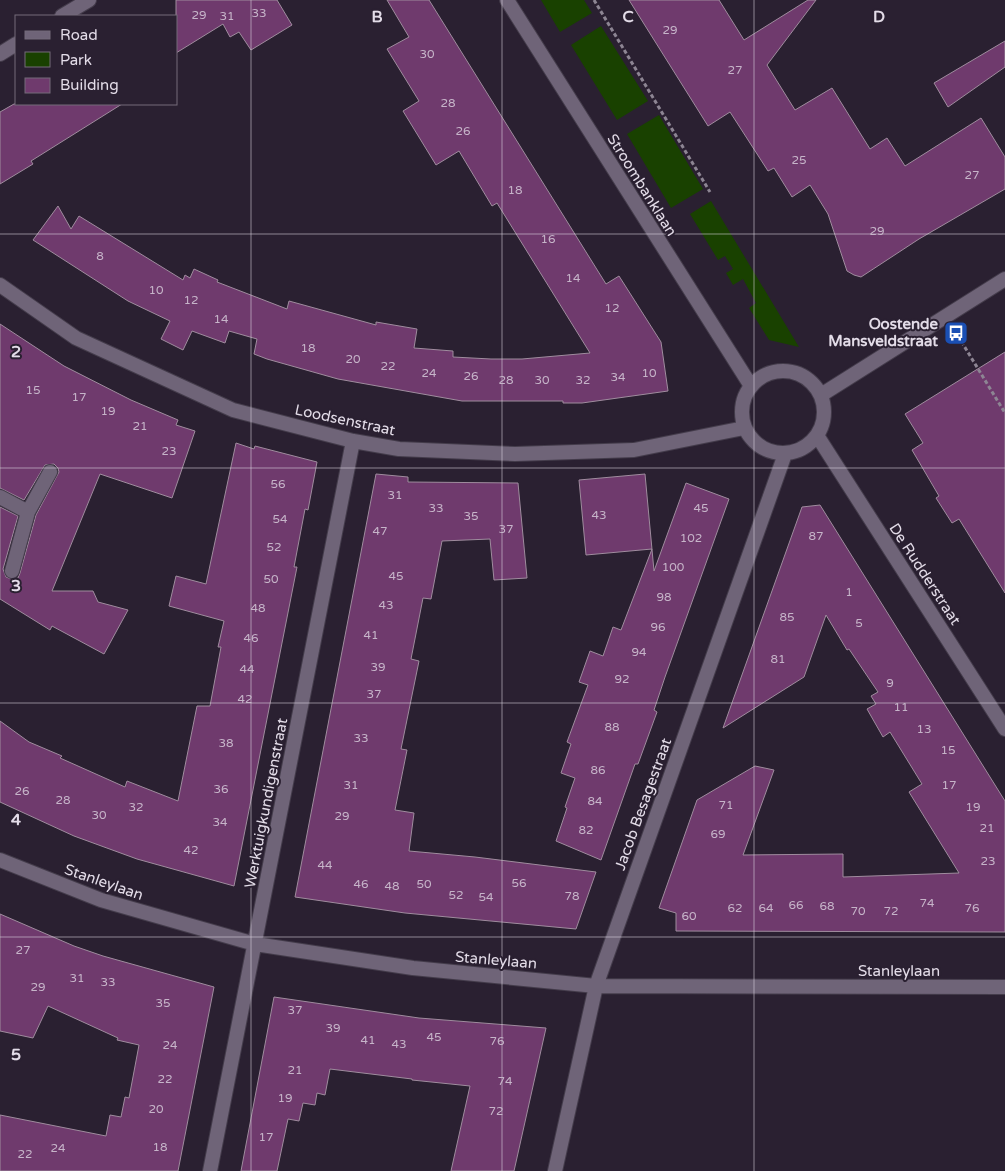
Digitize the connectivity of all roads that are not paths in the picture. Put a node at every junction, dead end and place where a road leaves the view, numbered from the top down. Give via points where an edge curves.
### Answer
1 (89, 0) edge
2 (506, 0) edge
3 (64, 15) edge
4 (15, 45) edge
5 (0, 54) edge
6 (1005, 279) edge
7 (1, 289) edge
8 (750, 386) junction
9 (821, 395) junction
10 (744, 428) junction
11 (818, 437) junction
12 (353, 441) junction
13 (785, 454) junction
14 (50, 472) dead end
15 (0, 497) edge
16 (28, 512) junction
17 (12, 571) dead end
18 (1005, 729) edge
19 (0, 860) edge
20 (255, 944) junction
21 (596, 986) junction
22 (1005, 987) edge
23 (210, 1171) edge
24 (555, 1171) edge

1 - 3 street
2 - 8 street, Stroombanklaan
4 - 5 street
6 - 9 street
7 - 12 street, Loodsenstraat via 76,338 233,410
8 - 9 street via 763,376 780,371 797,373 811,381
8 - 10 street via 742,406
9 - 11 street via 825,416
10 - 12 street, Loodsenstraat via 634,450 515,454 399,448
10 - 13 street via 754,442 768,451
11 - 13 street via 803,449
11 - 18 street, De Rudderstraat
12 - 20 street, Werktuigkundigenstraat
13 - 21 street, Jacob Besagestraat
14 - 16 street
15 - 16 street
16 - 17 street
19 - 20 street, Stanleylaan via 101,900
20 - 21 street, Stanleylaan via 413,968
20 - 23 street, Werktuigkundigenstraat
21 - 22 street, Stanleylaan
21 - 24 street, Jacob Besagestraat

